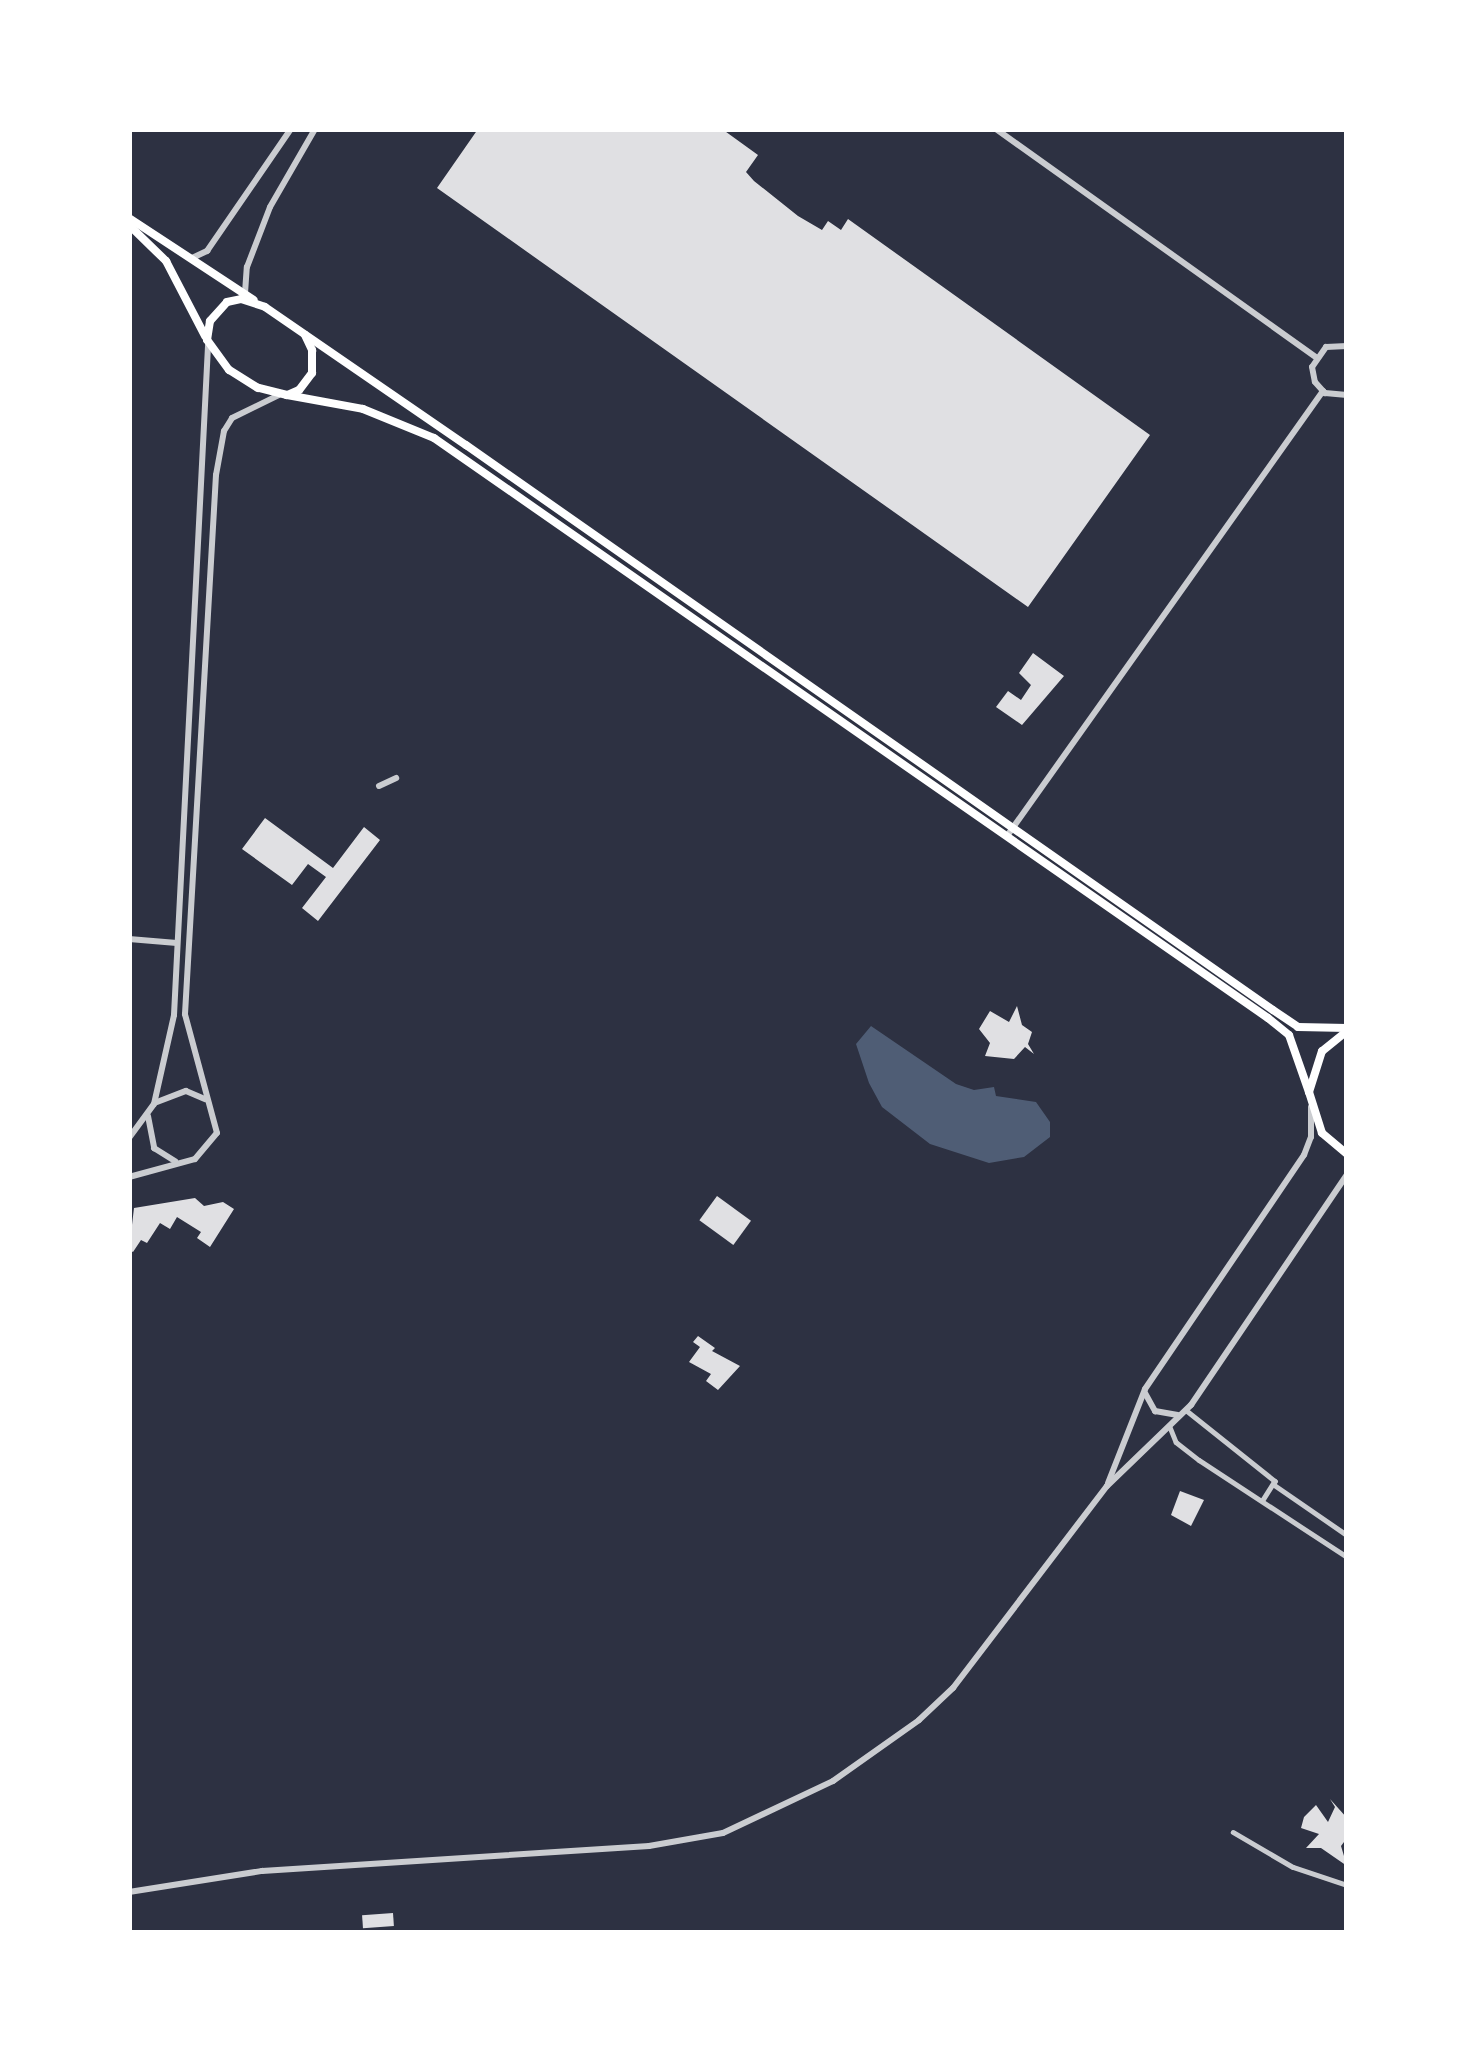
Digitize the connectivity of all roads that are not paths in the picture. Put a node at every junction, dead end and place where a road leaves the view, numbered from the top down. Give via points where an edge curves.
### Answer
1 (291, 129) edge
2 (315, 129) edge
3 (996, 129) edge
4 (129, 221) edge
5 (190, 258) junction
6 (245, 293) junction
7 (265, 308) junction
8 (305, 335) junction
9 (208, 342) junction
10 (1347, 346) edge
11 (1316, 357) junction
12 (1323, 391) junction
13 (283, 395) junction
14 (1347, 395) edge
15 (396, 778) dead end
16 (379, 786) dead end
17 (1010, 832) junction
18 (129, 939) edge
19 (177, 943) junction
20 (1347, 1029) edge
21 (1309, 1092) junction
22 (207, 1101) junction
23 (154, 1104) junction
24 (1311, 1107) junction
25 (149, 1114) junction
26 (129, 1138) edge
27 (1347, 1154) edge
28 (185, 1162) junction
29 (1347, 1175) edge
30 (129, 1178) edge
31 (1145, 1389) junction
32 (1184, 1412) junction
33 (1170, 1426) junction
34 (1274, 1484) junction
35 (1107, 1486) junction
36 (1263, 1500) junction
37 (1347, 1535) edge
38 (1347, 1557) edge
39 (1233, 1832) dead end
40 (1347, 1885) edge
41 (129, 1892) edge

1 - 5 street via 208,251
2 - 6 street via 270,207
3 - 11 street
4 - 5 main road
4 - 9 main road via 166,261
5 - 6 main road
6 - 7 main road
7 - 8 main road
7 - 9 main road via 227,302 210,321
8 - 13 main road via 312,373
8 - 17 main road
9 - 13 main road via 230,370
9 - 19 street
10 - 11 street via 1326,347
11 - 12 street via 1312,375
12 - 14 street
12 - 17 street
13 - 17 main road via 363,409 434,438
13 - 22 street via 232,418 217,463 185,1014
15 - 16 street
17 - 20 main road via 1298,1027
17 - 21 main road via 1289,1035
18 - 19 street
19 - 23 street via 174,1015
20 - 21 main road via 1322,1052
21 - 24 main road
22 - 23 street via 186,1091
22 - 28 street via 217,1133 205,1153
23 - 25 street
24 - 27 main road via 1322,1133
24 - 31 street via 1304,1156
25 - 26 street
25 - 28 street via 154,1148
28 - 30 street
29 - 32 street
31 - 32 street via 1155,1412
31 - 35 street
32 - 33 street
32 - 34 street
33 - 35 street
33 - 36 street via 1188,1451
34 - 36 street
34 - 37 street
35 - 41 street via 1009,1620 919,1720 833,1781 723,1833 609,1851 262,1870
36 - 38 street
39 - 40 street via 1293,1867

